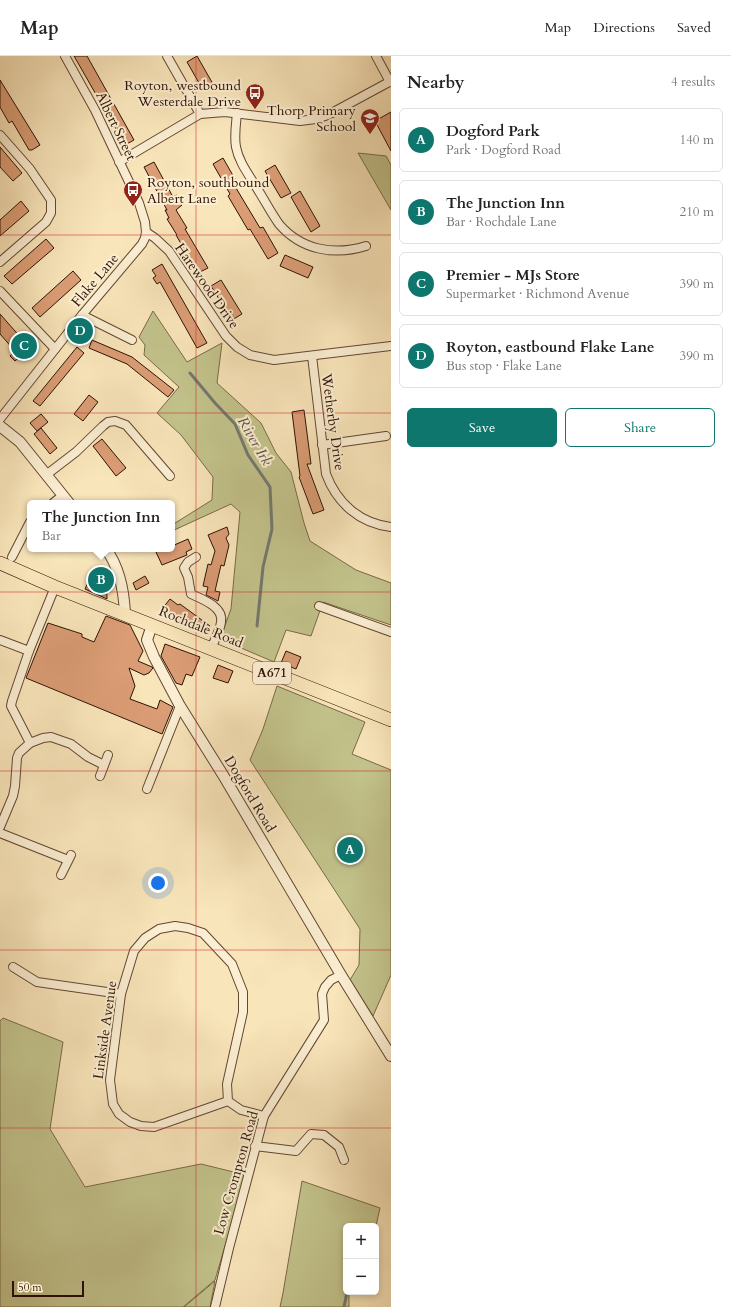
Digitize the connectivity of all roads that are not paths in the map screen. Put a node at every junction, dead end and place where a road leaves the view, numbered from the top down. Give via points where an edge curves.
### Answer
1 (65, 56) edge
2 (167, 56) edge
3 (376, 56) edge
4 (391, 81) edge
5 (237, 113) junction
6 (200, 114) junction
7 (0, 135) edge
8 (119, 162) junction
9 (146, 232) junction
10 (366, 246) dead end
11 (0, 262) edge
12 (1, 293) edge
13 (82, 315) junction
14 (132, 340) dead end
15 (391, 346) edge
16 (55, 349) junction
17 (312, 356) junction
18 (0, 419) edge
19 (0, 426) edge
20 (386, 436) dead end
21 (322, 446) junction
22 (46, 475) junction
23 (170, 476) dead end
24 (66, 499) edge
25 (391, 527) edge
26 (27, 528) edge
27 (107, 552) edge
28 (12, 557) dead end
29 (196, 558) dead end
30 (0, 564) edge
31 (55, 587) junction
32 (320, 606) dead end
33 (125, 614) junction
34 (152, 625) junction
35 (391, 632) edge
36 (0, 640) edge
37 (211, 649) junction
38 (29, 651) junction
39 (180, 706) junction
40 (391, 720) edge
41 (30, 743) junction
42 (108, 755) dead end
43 (104, 765) junction
44 (100, 776) dead end
45 (147, 789) dead end
46 (0, 827) edge
47 (0, 833) edge
48 (61, 875) dead end
49 (12, 967) dead end
50 (341, 974) junction
51 (121, 994) junction
52 (389, 1049) edge
53 (228, 1101) junction
54 (264, 1116) junction
55 (255, 1146) junction
56 (344, 1160) dead end
57 (215, 1307) edge

1 - 8 street, Albert Street via 95,110
2 - 6 street
3 - 4 street
4 - 5 street via 316,119 300,121
5 - 6 street
5 - 10 street via 235,140 238,156 280,224 296,238 325,250 340,251
6 - 8 street
7 - 11 street via 30,169 51,200 52,209 46,222
8 - 9 street, Albert Street via 142,212
9 - 13 street, Flake Lane via 142,244
9 - 17 street, Harewood Drive via 169,251 221,330 237,347 250,355 274,360
12 - 16 street
13 - 14 street
13 - 16 street, Flake Lane
15 - 17 street, Harewood Drive
16 - 18 street, Flake Lane
17 - 21 street, Wetherby Drive
19 - 22 street via 20,442
20 - 21 street
21 - 25 street, Wetherby Drive via 326,474 341,501 363,519
22 - 23 street via 76,452 108,422 115,421 126,425
22 - 24 street
26 - 28 street
27 - 33 street via 124,590
29 - 37 street via 188,562 184,568 191,594 208,602 220,613 222,622
30 - 31 main road, Rochdale Road / A671
31 - 33 main road, Rochdale Road / A671
31 - 38 street
32 - 35 street
33 - 34 main road, Rochdale Road / A671
34 - 37 main road, Rochdale Road / A671
34 - 39 street, Dogford Road via 147,640
36 - 38 street
37 - 40 main road, Rochdale Road / A671
38 - 41 street via 11,706
39 - 45 street
39 - 50 street, Dogford Road
41 - 43 street via 51,737 71,744
41 - 46 street via 17,758 13,796
42 - 43 street
43 - 44 street
47 - 48 street via 69,858
49 - 51 street via 37,982
50 - 52 street, Dogford Road
50 - 54 street, Low Crompton Road via 325,987 322,994 324,1020
51 - 53 street, Linkside Avenue via 110,1080 113,1104 119,1114 141,1126 154,1126
51 - 53 street, Linkside Avenue via 134,951 145,938 159,929 175,926 188,928 203,933 212,942 232,964 243,992 243,1012 227,1084
53 - 54 street via 241,1110
54 - 55 street, Low Crompton Road
55 - 56 street via 296,1151 311,1134 324,1135 340,1147
55 - 57 street, Low Crompton Road

